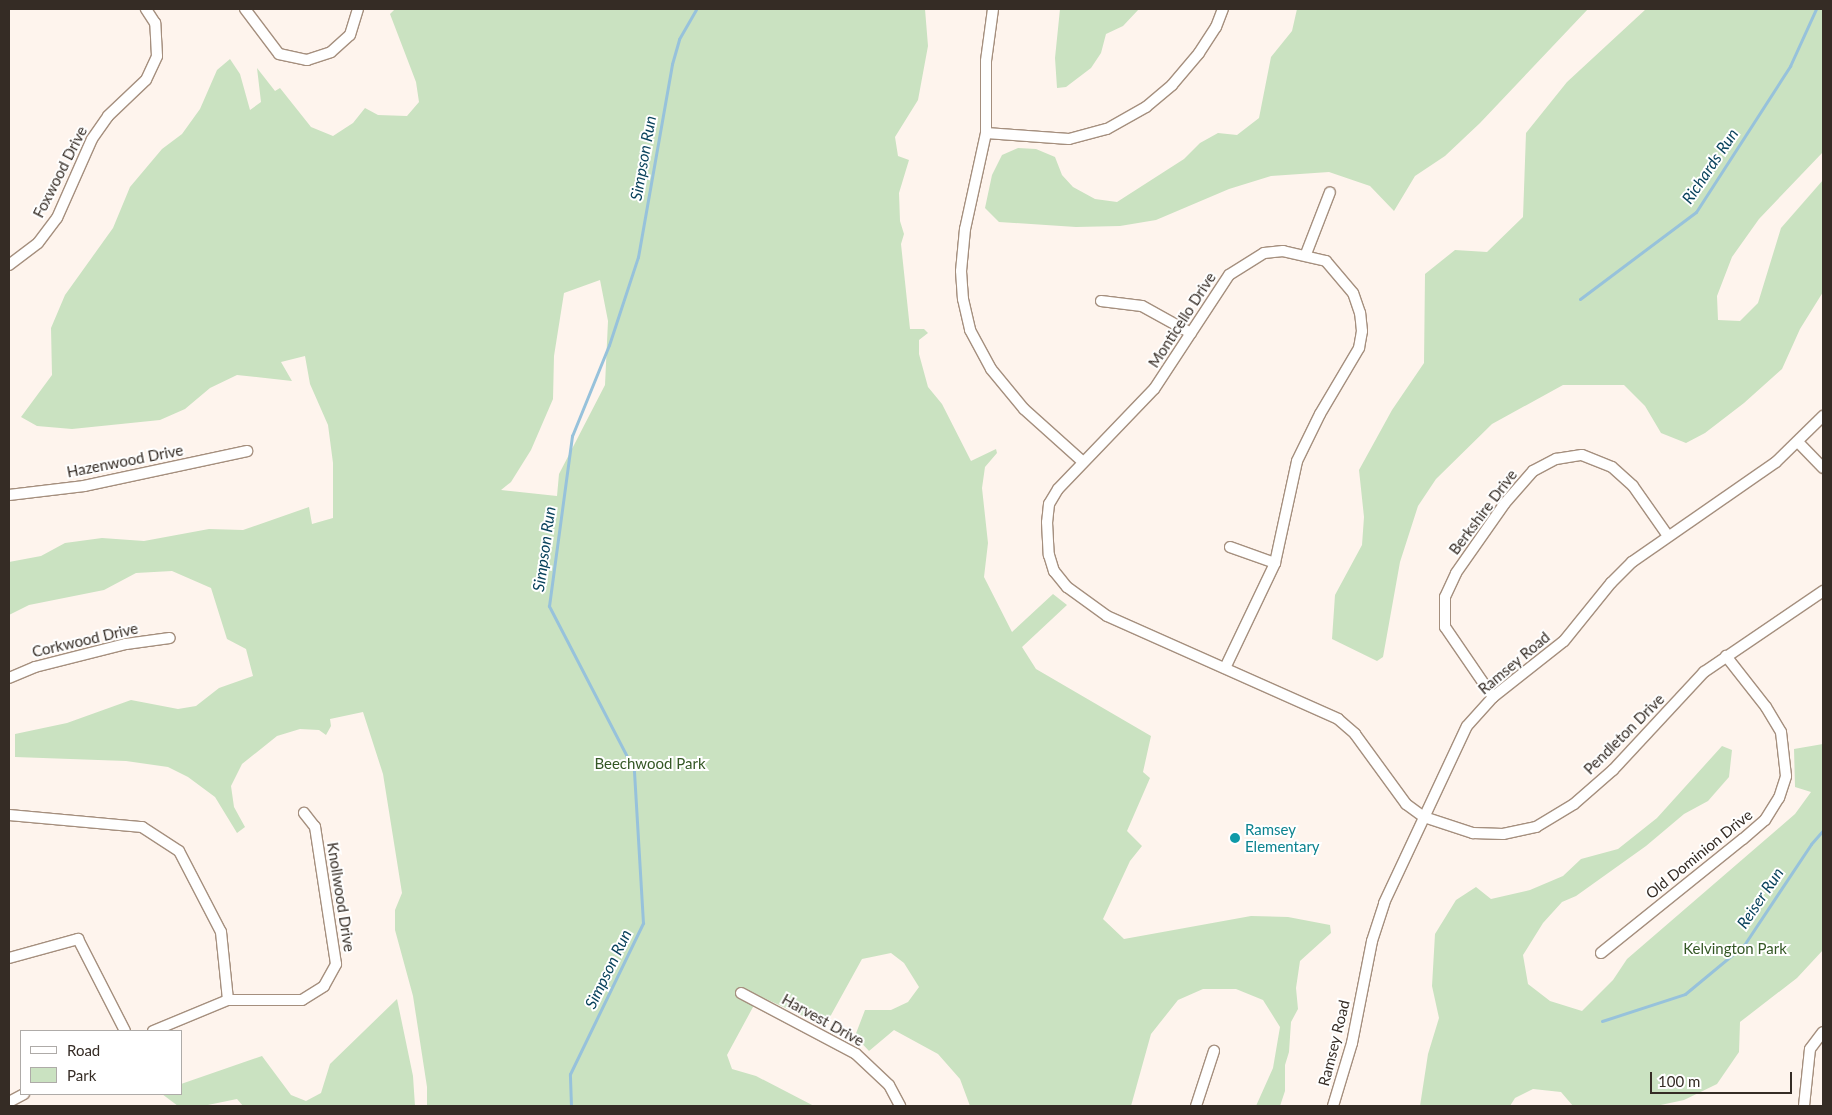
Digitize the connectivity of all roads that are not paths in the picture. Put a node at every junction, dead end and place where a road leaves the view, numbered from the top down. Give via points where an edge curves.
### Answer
1 (146, 9) edge
2 (245, 9) edge
3 (358, 9) edge
4 (993, 9) edge
5 (1223, 9) edge
6 (986, 133) junction
7 (1330, 192) dead end
8 (1306, 254) junction
9 (9, 265) edge
10 (1101, 302) dead end
11 (1192, 333) junction
12 (1823, 416) edge
13 (1798, 442) junction
14 (247, 451) dead end
15 (1083, 462) junction
16 (1823, 468) edge
17 (9, 495) edge
18 (1668, 536) junction
19 (1230, 547) dead end
20 (1274, 562) junction
21 (1823, 590) edge
22 (170, 638) dead end
23 (1726, 656) junction
24 (1225, 668) junction
25 (9, 678) edge
26 (1493, 698) junction
27 (304, 813) dead end
28 (9, 815) edge
29 (1424, 817) junction
30 (1601, 953) dead end
31 (9, 958) edge
32 (741, 993) dead end
33 (228, 1000) junction
34 (124, 1030) edge
35 (156, 1030) edge
36 (1823, 1032) edge
37 (1214, 1051) dead end
38 (22, 1095) edge
39 (9, 1102) edge
40 (900, 1106) edge
41 (1196, 1106) edge
42 (1333, 1106) edge
43 (1804, 1106) edge

1 - 9 street, Foxwood Drive via 155,23 157,56 146,80 108,116 92,139 57,218 38,244
2 - 3 street via 279,54 307,60 331,52 350,35
4 - 6 street via 986,61
5 - 6 street via 1199,53 1172,85 1146,107 1106,129 1069,138
6 - 15 street via 965,229 960,271 970,330 1006,390
7 - 8 street
8 - 11 street, Monticello Drive via 1264,253 1247,261 1229,275
8 - 20 street, Monticello Drive via 1326,261 1353,293 1362,331 1359,348 1297,461
10 - 11 street via 1142,306
11 - 15 street, Monticello Drive via 1154,390
12 - 13 street, Ramsey Road
13 - 16 street
13 - 18 street, Ramsey Road via 1760,473
14 - 17 street, Hazenwood Drive via 84,486
15 - 24 street, Monticello Drive via 1049,504 1045,538 1054,571 1068,588 1107,616
18 - 26 street, Ramsey Road via 1611,583 1564,641
18 - 26 street, Berkshire Drive via 1633,486 1612,467 1582,455 1556,459 1533,471 1505,503 1456,574 1445,597 1445,627
19 - 20 street
20 - 24 street, Monticello Drive
21 - 23 street, Pendleton Drive
22 - 25 street, Corkwood Drive via 126,644 35,667
23 - 29 street, Pendleton Drive via 1704,672 1614,770 1574,804 1536,827 1503,834 1473,832
23 - 30 street, Old Dominion Drive via 1766,706 1781,732 1786,776 1779,798 1765,820
24 - 29 street, Monticello Drive via 1338,719 1355,734 1406,804
26 - 29 street, Ramsey Road via 1467,726
27 - 33 street, Knollwood Drive via 315,827 336,964 324,986 302,1000
28 - 33 street via 142,827 179,851 221,932
29 - 42 street, Ramsey Road via 1384,903 1372,941 1352,1043
31 - 34 street via 78,939
32 - 40 street, Harvest Drive via 856,1054 889,1084
33 - 35 street, Knollwood Drive
36 - 43 street via 1810,1049
37 - 41 street
38 - 39 street

